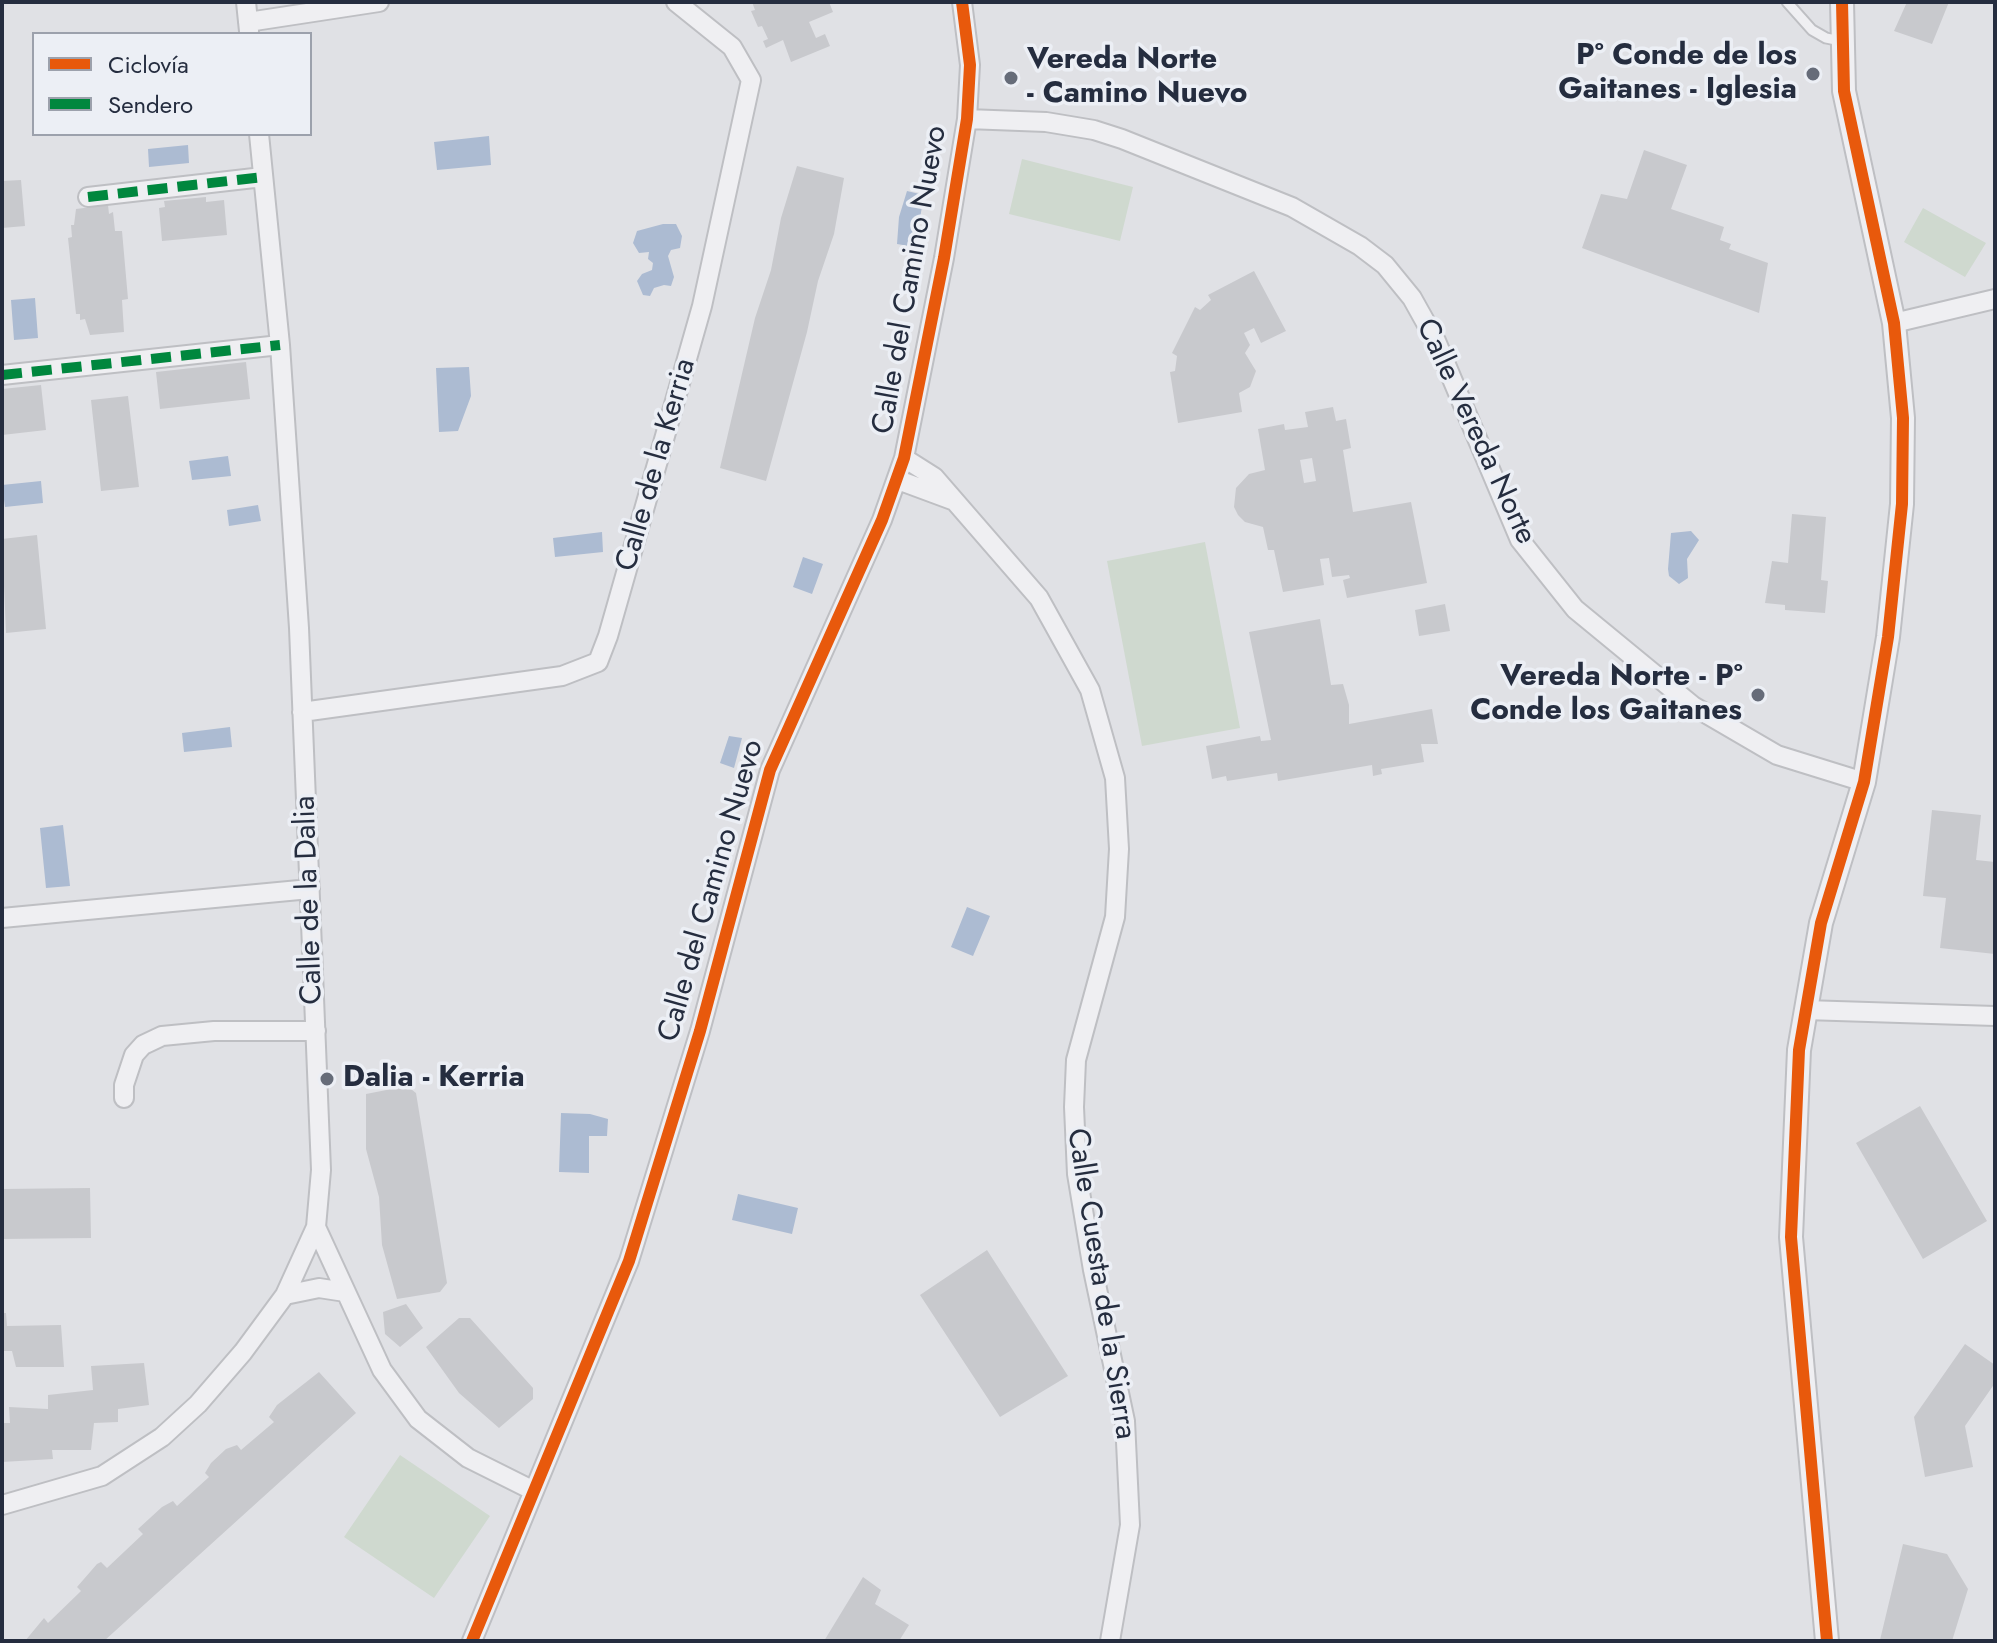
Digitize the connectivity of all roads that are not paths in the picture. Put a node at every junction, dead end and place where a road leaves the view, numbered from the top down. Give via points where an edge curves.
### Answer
1 (246, 2) edge
2 (379, 2) edge
3 (676, 2) edge
4 (962, 2) edge
5 (1787, 2) edge
6 (1842, 2) edge
7 (249, 28) edge
8 (1841, 41) junction
9 (967, 119) junction
10 (259, 136) edge
11 (263, 177) junction
12 (88, 197) dead end
13 (1995, 299) edge
14 (1894, 323) junction
15 (280, 345) junction
16 (2, 375) edge
17 (904, 458) junction
18 (898, 480) junction
19 (952, 500) junction
20 (302, 712) junction
21 (1864, 782) junction
22 (310, 889) junction
23 (2, 918) edge
24 (1805, 1010) junction
25 (1995, 1016) edge
26 (316, 1031) junction
27 (124, 1098) dead end
28 (316, 1227) junction
29 (345, 1292) junction
30 (285, 1295) junction
31 (534, 1491) junction
32 (2, 1505) edge
33 (472, 1641) edge
34 (1110, 1641) edge
35 (1827, 1641) edge

1 - 7 street
2 - 7 street
3 - 20 street, Calle de la Kerria via 732,47 751,80 702,306 598,662 562,676
4 - 9 street, Calle del Camino Nuevo via 970,65
5 - 8 lane via 1812,30
6 - 8 street
8 - 14 street via 1848,112
9 - 17 street, Calle del Camino Nuevo
9 - 21 street, Calle Vereda Norte via 1094,130 1278,201 1360,246 1385,265 1412,298 1436,341 1520,540 1575,609 1693,706 1777,755
10 - 11 street, Calle de la Dalia
11 - 12 street
11 - 15 street, Calle de la Dalia
13 - 14 street
14 - 21 street via 1903,418 1902,504 1888,637
15 - 16 street
15 - 20 street, Calle de la Dalia
17 - 18 street, Calle del Camino Nuevo
17 - 19 street, Calle Cuesta de la Sierra via 934,477
18 - 19 street
18 - 31 street, Calle del Camino Nuevo via 770,770 700,1031 629,1261
19 - 34 street, Calle Cuesta de la Sierra via 1039,598 1090,690 1115,778 1115,917 1076,1060 1074,1107 1081,1201 1125,1421 1130,1525
20 - 22 street, Calle de la Dalia
21 - 24 street via 1821,923
22 - 23 street
22 - 26 street, Calle de la Dalia
24 - 25 street
24 - 35 street via 1791,1237
26 - 27 street via 162,1036 134,1055
26 - 28 street, Calle de la Dalia via 321,1170
28 - 29 street
28 - 30 street, Calle de la Dalia
29 - 30 street via 319,1288
29 - 31 street via 382,1370 418,1419 468,1458
30 - 32 street, Calle de la Dalia via 198,1404 162,1437 102,1476
31 - 33 street, Calle del Camino Nuevo

